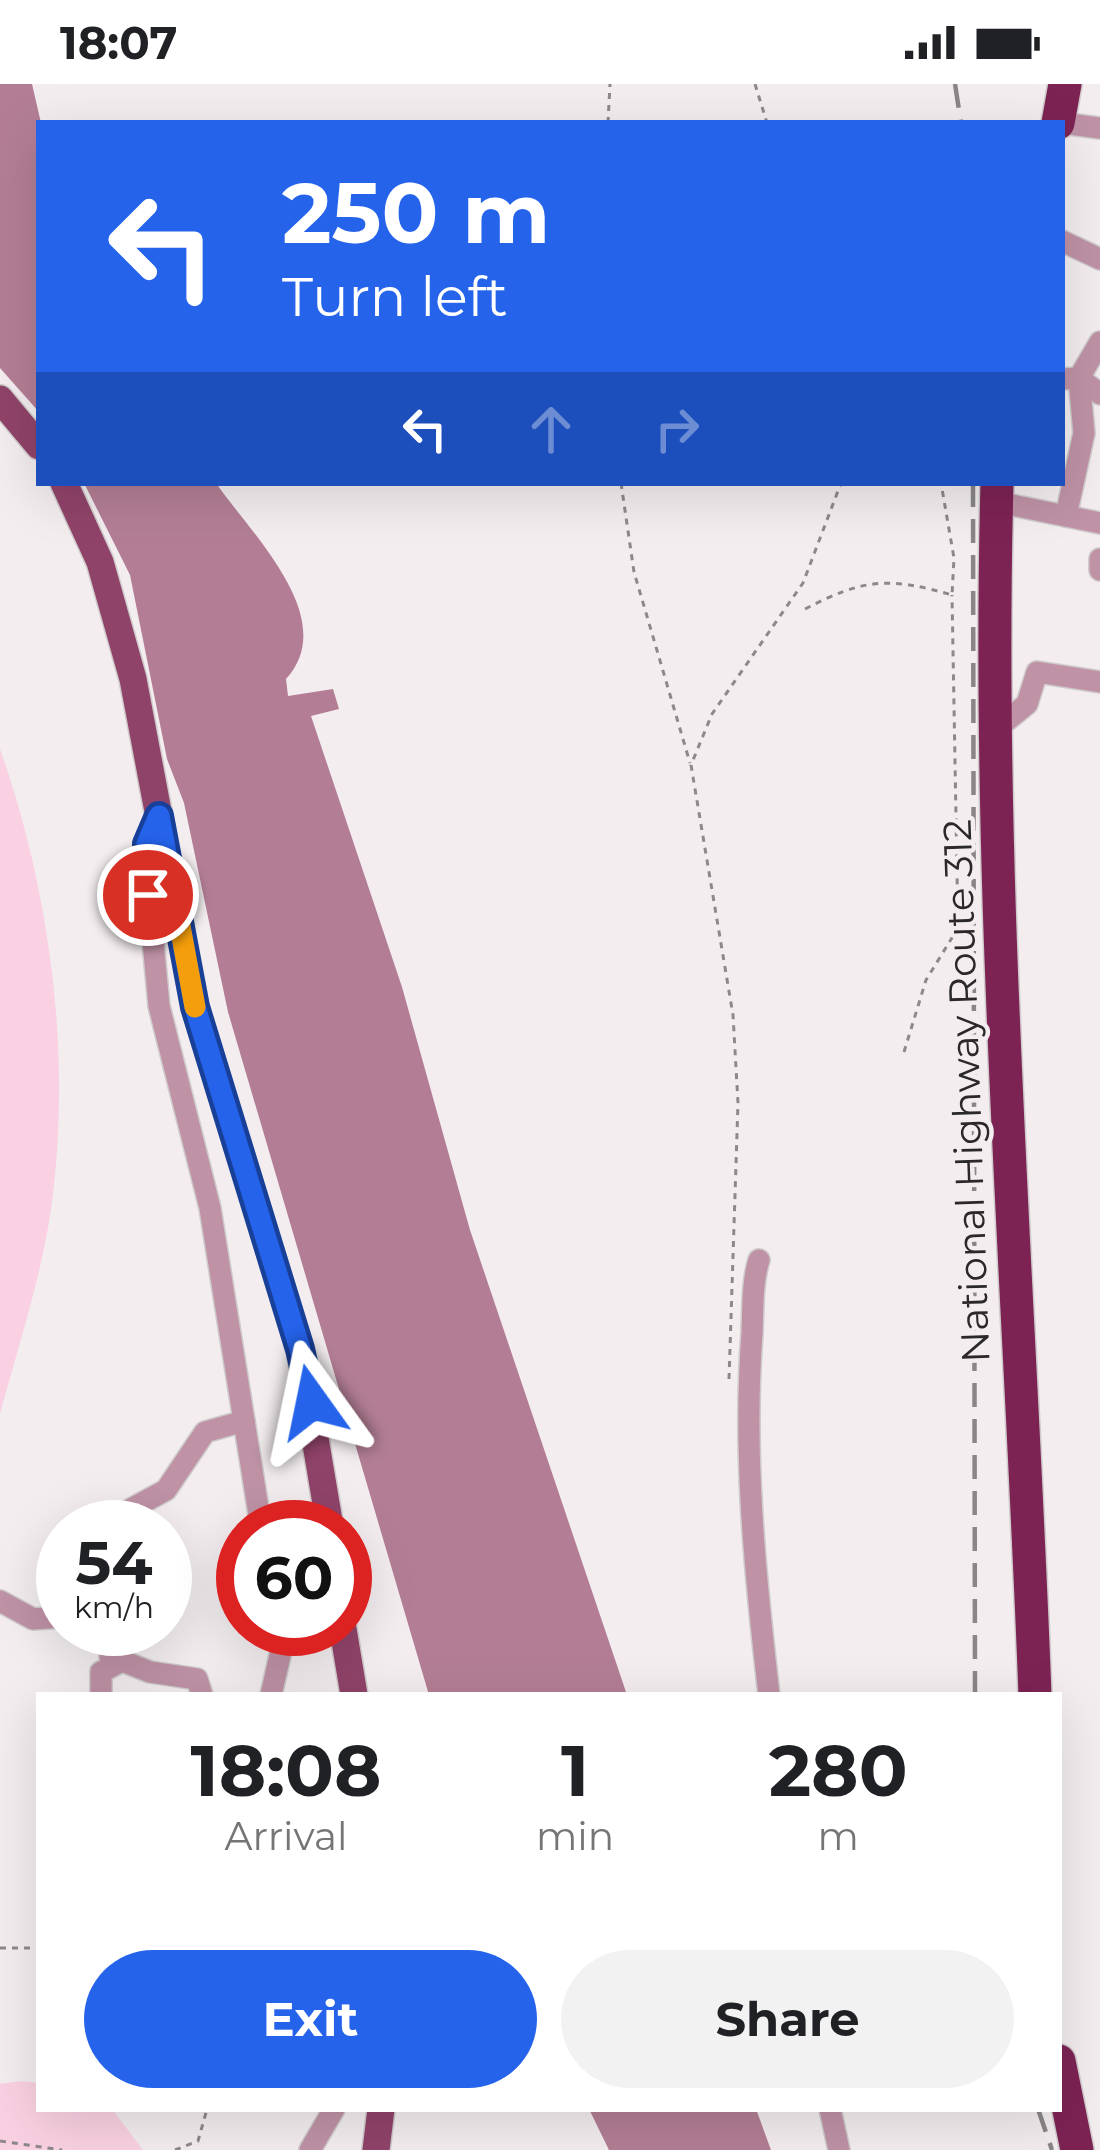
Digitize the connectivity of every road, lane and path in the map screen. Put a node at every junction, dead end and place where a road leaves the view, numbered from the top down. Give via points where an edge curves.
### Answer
1 (610, 84) edge
2 (755, 84) edge
3 (1064, 84) edge
4 (608, 120) edge
5 (766, 120) edge
6 (1059, 120) edge
7 (1065, 124) edge
8 (1100, 128) edge
9 (1065, 242) edge
10 (1100, 259) edge
11 (1100, 342) edge
12 (1070, 379) edge
13 (1100, 394) edge
14 (0, 399) edge
15 (36, 442) edge
16 (65, 486) edge
17 (621, 486) edge
18 (841, 486) edge
19 (942, 486) edge
20 (997, 493) edge
21 (1066, 516) junction
22 (1100, 523) edge
23 (1100, 559) edge
24 (1100, 570) edge
25 (952, 595) junction
26 (805, 609) dead end
27 (1100, 682) edge
28 (995, 730) junction
29 (691, 765) junction
30 (159, 816) junction
31 (904, 1052) dead end
32 (759, 1260) dead end
33 (730, 1386) dead end
34 (244, 1421) junction
35 (148, 1500) edge
36 (257, 1500) edge
37 (325, 1500) edge
38 (0, 1601) edge
39 (36, 1619) edge
40 (110, 1656) edge
41 (280, 1656) edge
42 (348, 1656) edge
43 (122, 1661) junction
44 (101, 1692) edge
45 (201, 1692) edge
46 (272, 1692) edge
47 (354, 1692) edge
48 (769, 1692) edge
49 (1035, 1692) edge
50 (0, 1948) edge
51 (36, 1948) edge
52 (1062, 2076) edge
53 (206, 2112) edge
54 (332, 2112) edge
55 (381, 2112) edge
56 (831, 2112) edge
57 (0, 2140) edge
58 (62, 2150) edge
59 (175, 2150) edge
60 (310, 2150) edge
61 (376, 2150) edge
62 (839, 2150) edge
63 (1077, 2150) edge

1 - 4 path
2 - 5 path
3 - 6 highway
7 - 8 street
9 - 10 street
11 - 12 street
12 - 13 street
12 - 21 street via 1084,433
14 - 15 main road
16 - 30 main road via 117,617
17 - 29 path via 634,572
18 - 29 path via 803,583 712,714
19 - 25 path
20 - 21 street
20 - 28 highway, National Highway Route 312
21 - 22 street
23 - 24 street
25 - 26 path via 897,580 841,590
25 - 31 path via 958,928 926,980
27 - 28 street via 1037,672 1027,704
28 - 49 highway, National Highway Route 312 via 1004,1096
29 - 33 path via 733,1015
30 - 34 street via 146,866 159,1006 210,1208
30 - 37 main road via 195,1007 300,1349
32 - 48 street via 751,1464
34 - 35 street via 205,1432 166,1490
34 - 36 street
38 - 39 street
40 - 43 street
41 - 46 street
42 - 47 main road
43 - 44 street via 101,1672
43 - 45 street via 197,1679
50 - 51 path
52 - 63 highway
53 - 59 path via 198,2141
54 - 60 street
55 - 61 main road
56 - 62 street
57 - 58 path

